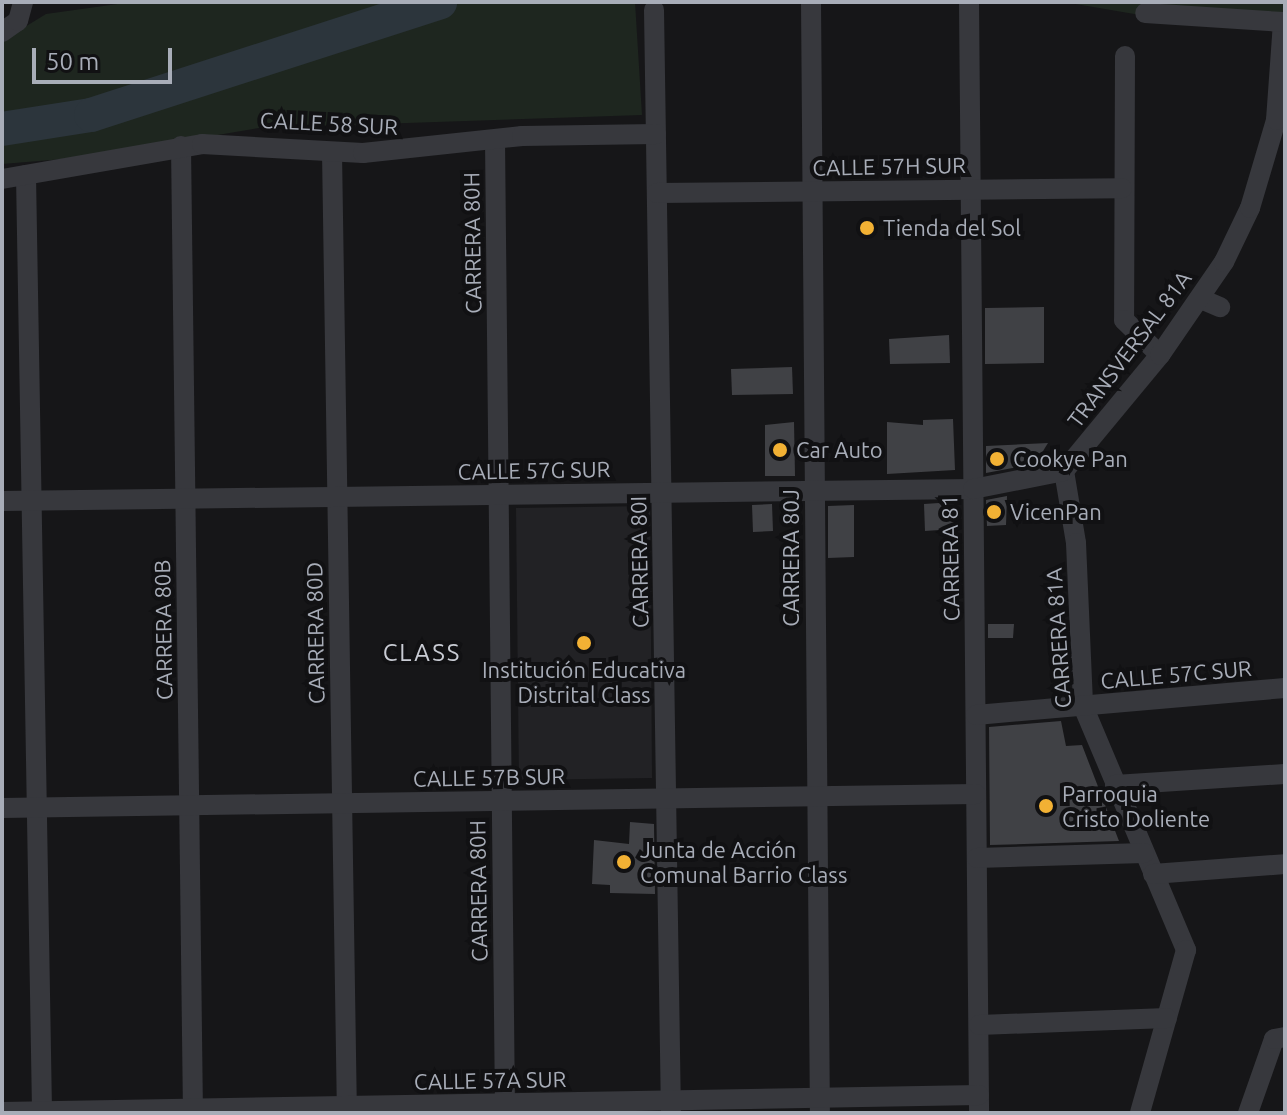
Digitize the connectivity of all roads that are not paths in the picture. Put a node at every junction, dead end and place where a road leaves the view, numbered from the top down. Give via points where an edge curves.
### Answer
1 (811, 2) edge
2 (969, 2) edge
3 (654, 10) dead end
4 (1145, 13) dead end
5 (1283, 22) edge
6 (1125, 56) dead end
7 (656, 134) junction
8 (495, 140) junction
9 (181, 146) junction
10 (332, 152) junction
11 (26, 175) junction
12 (2, 179) edge
13 (1122, 188) junction
14 (971, 190) junction
15 (813, 191) junction
16 (657, 193) junction
17 (1160, 355) junction
18 (1064, 471) junction
19 (973, 489) junction
20 (815, 491) junction
21 (662, 493) junction
22 (499, 495) junction
23 (337, 497) junction
24 (185, 498) junction
25 (31, 500) junction
26 (2, 501) edge
27 (1285, 688) edge
28 (1083, 706) junction
29 (976, 715) junction
30 (1285, 774) edge
31 (1115, 785) junction
32 (976, 794) junction
33 (817, 796) junction
34 (666, 798) junction
35 (502, 801) junction
36 (342, 803) junction
37 (189, 805) junction
38 (36, 807) junction
39 (2, 808) edge
40 (1144, 853) junction
41 (977, 858) junction
42 (1285, 864) edge
43 (1153, 874) junction
44 (1167, 1018) junction
45 (979, 1025) junction
46 (1279, 1038) edge
47 (979, 1104) edge
48 (820, 1106) edge
49 (671, 1107) edge
50 (504, 1108) edge
51 (347, 1110) edge
52 (193, 1111) edge
53 (2, 1112) edge
54 (42, 1112) edge
55 (1140, 1113) edge
56 (1248, 1113) edge

1 - 15 street, CARRERA 80J
2 - 14 street, CARRERA 81
3 - 7 street, CARRERA 80I
4 - 5 street
5 - 17 street, TRANSVERSAL 81A via 1276,120 1250,208 1210,303
6 - 13 street
7 - 8 street, CALLE 58 SUR
7 - 16 street, CARRERA 80I
8 - 10 street, CALLE 58 SUR via 420,150
8 - 22 street, CARRERA 80H
9 - 10 street, CALLE 58 SUR via 243,142
9 - 11 street, CALLE 58 SUR
9 - 24 street, CARRERA 80B
10 - 23 street, CARRERA 80D
11 - 12 street, CALLE 58 SUR
11 - 25 street
13 - 14 street, CALLE 57H SUR
13 - 17 street via 1124,320
14 - 15 street, CALLE 57H SUR
14 - 19 street, CARRERA 81
15 - 16 street, CALLE 57H SUR
15 - 20 street, CARRERA 80J
16 - 21 street, CARRERA 80I
17 - 18 street, TRANSVERSAL 81A
18 - 19 street, CALLE 57G SUR
18 - 28 street, CARRERA 81A via 1076,543
19 - 20 street, CALLE 57G SUR
19 - 29 street, CARRERA 81
20 - 21 street, CALLE 57G SUR
20 - 33 street, CARRERA 80J
21 - 22 street, CALLE 57G SUR
21 - 34 street, CARRERA 80I
22 - 23 street, CALLE 57G SUR
22 - 35 street, CARRERA 80H
23 - 24 street, CALLE 57G SUR
23 - 36 street, CARRERA 80D
24 - 25 street, CALLE 57G SUR
24 - 37 street, CARRERA 80B
25 - 26 street, CALLE 57G SUR
25 - 38 street
27 - 28 street, CALLE 57C SUR
28 - 29 street, CALLE 57C SUR
28 - 31 street, CARRERA 81A
29 - 32 street, CARRERA 81
30 - 31 street
31 - 40 street, CARRERA 81A
32 - 33 street, CALLE 57B SUR
32 - 41 street, CARRERA 81
33 - 34 street, CALLE 57B SUR
33 - 48 street, CARRERA 80J
34 - 35 street, CALLE 57B SUR
34 - 49 street, CARRERA 80I
35 - 36 street, CALLE 57B SUR
35 - 50 street, CARRERA 80H
36 - 37 street, CALLE 57B SUR
36 - 51 street, CARRERA 80D
37 - 38 street, CALLE 57B SUR
37 - 52 street, CARRERA 80B
38 - 39 street, CALLE 57B SUR
38 - 54 street
40 - 41 street
40 - 43 street, CARRERA 81A
41 - 45 street, CARRERA 81
42 - 43 street
43 - 44 street, CARRERA 81A via 1186,950
44 - 45 street
44 - 55 street, CARRERA 81A
45 - 47 street, CARRERA 81
46 - 56 street
47 - 48 street, CALLE 57A SUR
48 - 49 street, CALLE 57A SUR
49 - 50 street, CALLE 57A SUR
50 - 51 street, CALLE 57A SUR
51 - 52 street, CALLE 57A SUR
52 - 54 street, CALLE 57A SUR
53 - 54 street, CALLE 57A SUR

